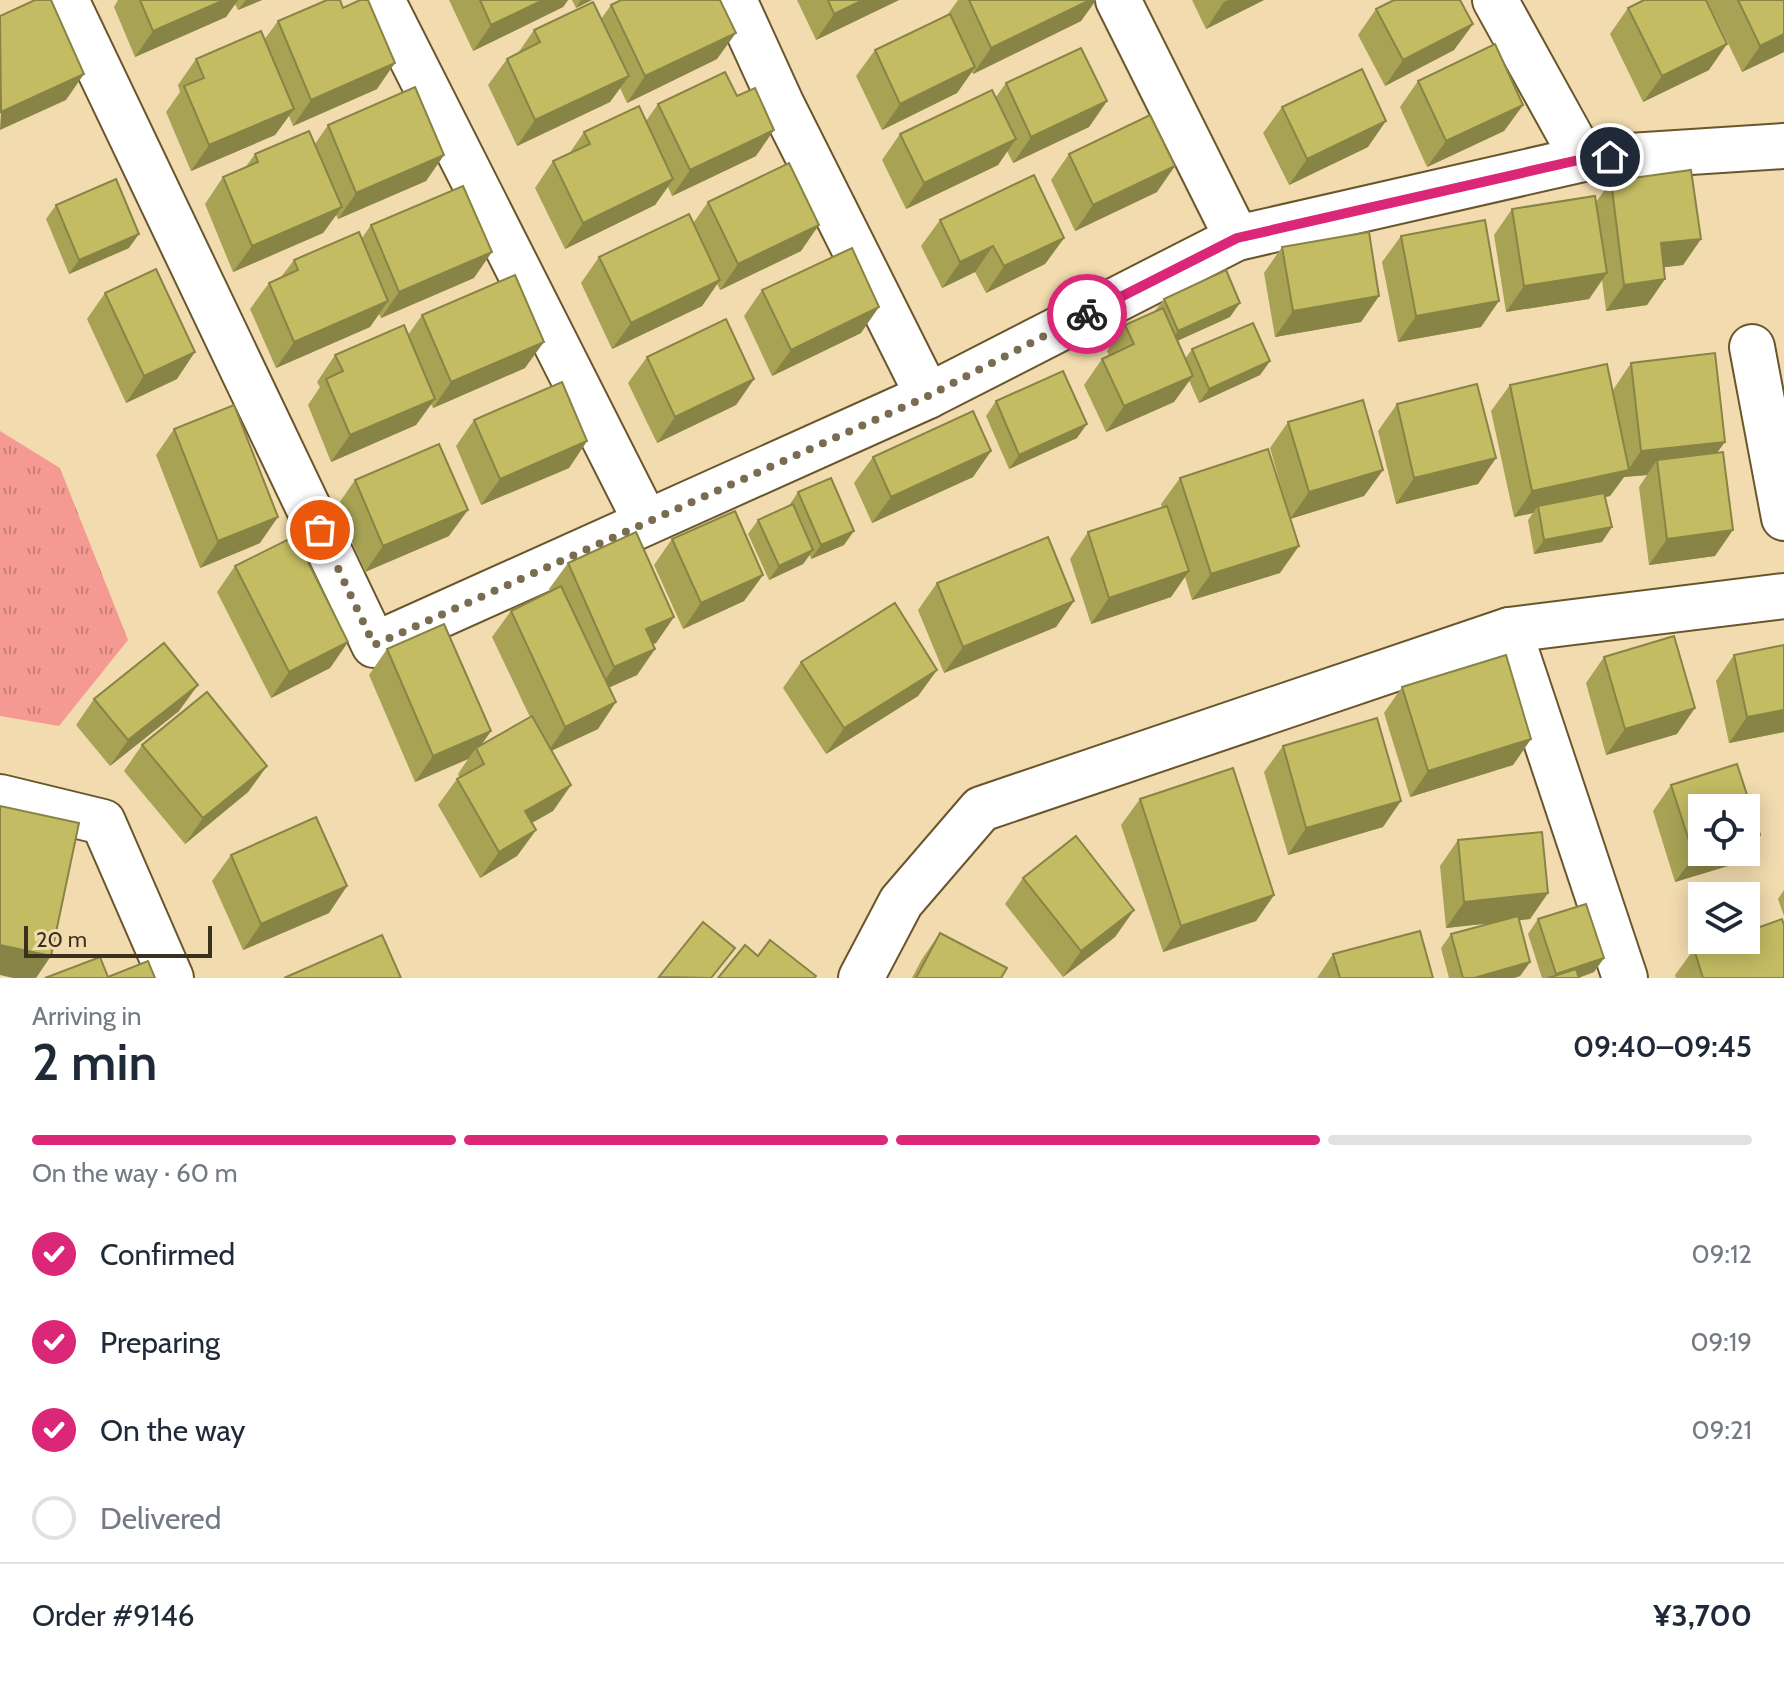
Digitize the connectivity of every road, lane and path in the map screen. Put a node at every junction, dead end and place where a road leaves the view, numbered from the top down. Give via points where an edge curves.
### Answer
1 (66, 0) edge
2 (382, 0) edge
3 (734, 0) edge
4 (1118, 0) edge
5 (1495, 0) edge
6 (1784, 146) edge
7 (1583, 159) junction
8 (1237, 238) junction
9 (1752, 347) dead end
10 (928, 396) junction
11 (1784, 518) edge
12 (646, 522) junction
13 (1784, 596) edge
14 (1509, 630) junction
15 (0, 797) edge
16 (171, 978) edge
17 (861, 978) edge
18 (1625, 978) edge

1 - 12 street via 374,645
2 - 12 street
3 - 10 street
4 - 8 street
5 - 7 street
6 - 7 street
7 - 8 street
8 - 10 street
9 - 11 street
10 - 12 street
13 - 14 street
14 - 17 street via 981,809 901,902
14 - 18 street
15 - 16 street via 103,822

